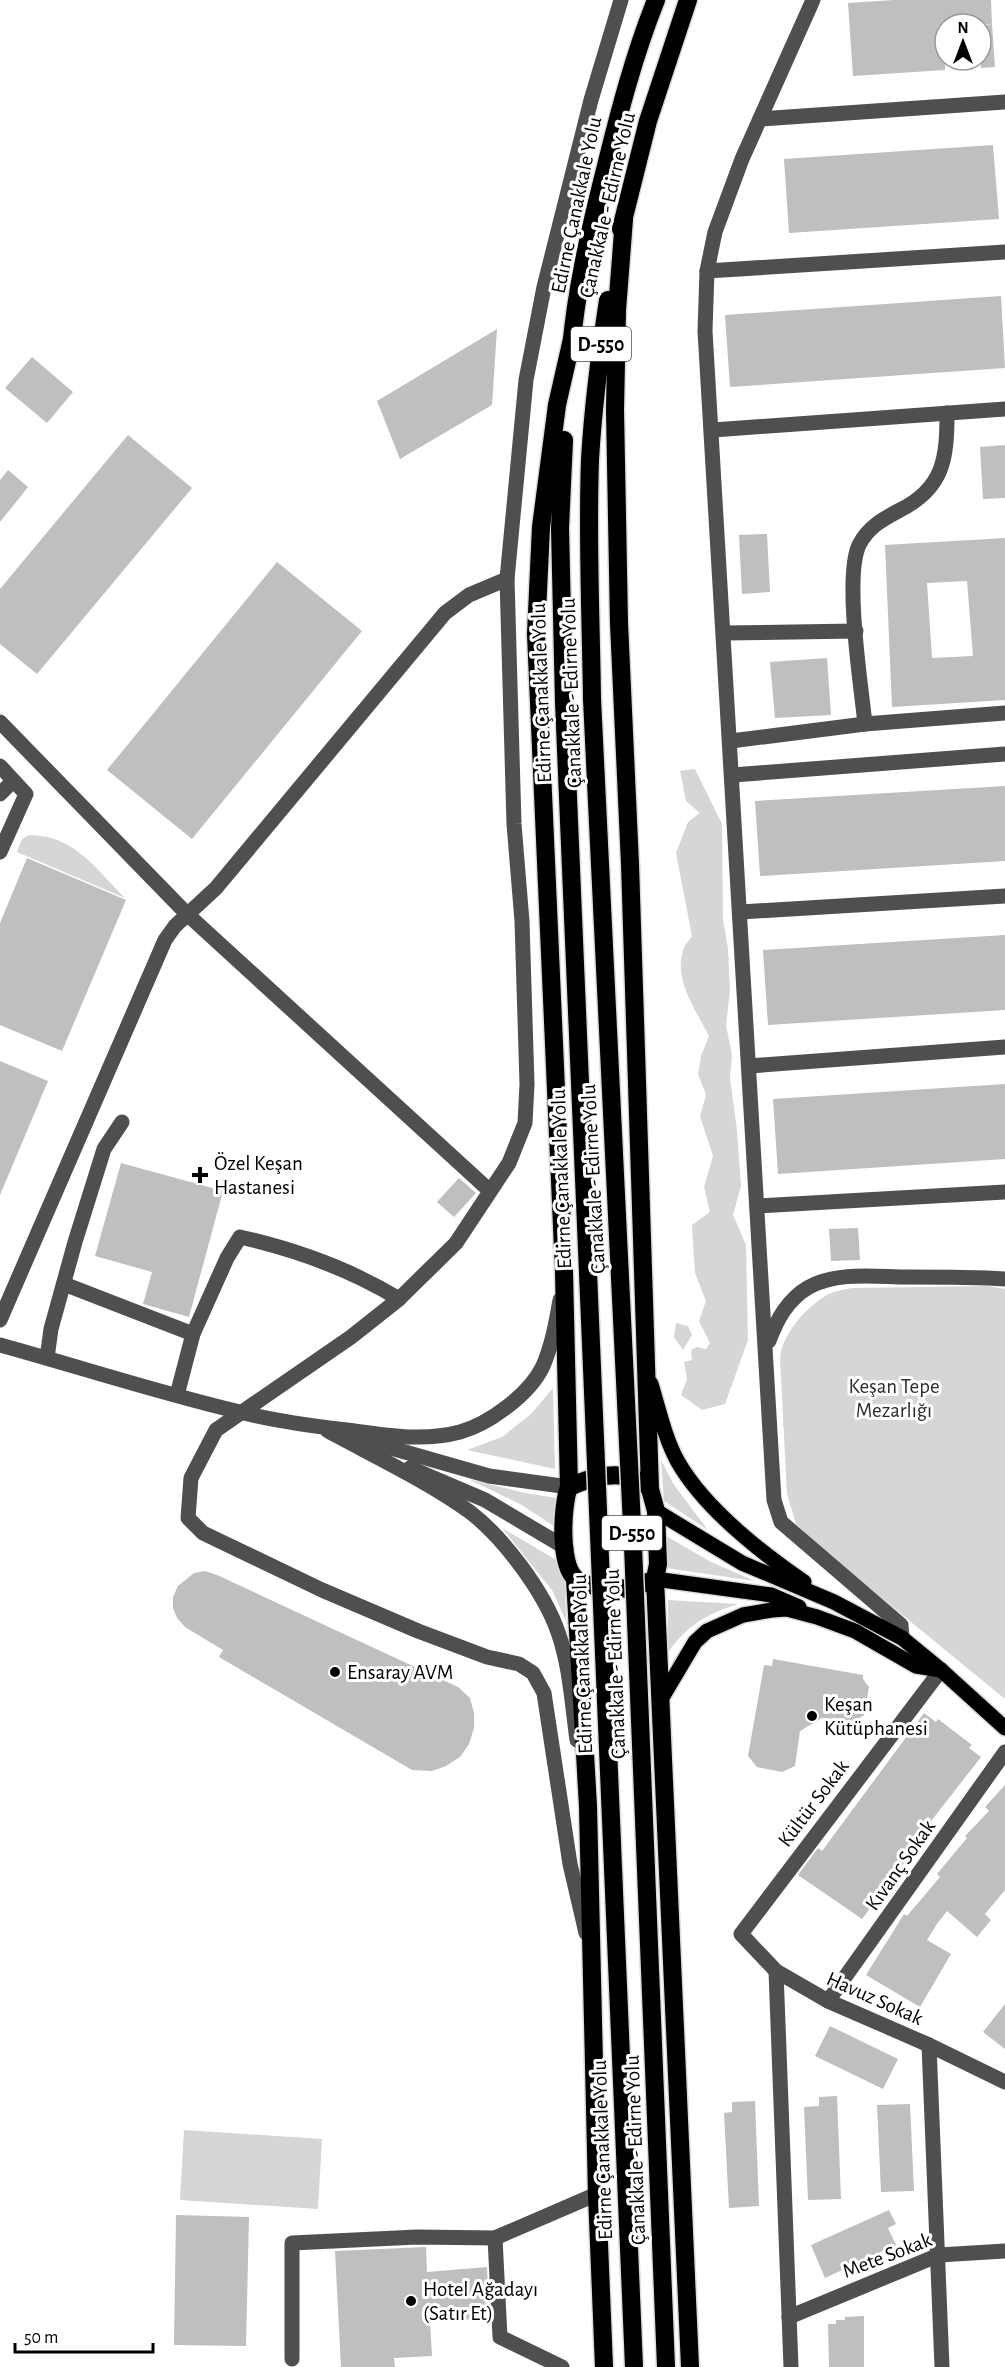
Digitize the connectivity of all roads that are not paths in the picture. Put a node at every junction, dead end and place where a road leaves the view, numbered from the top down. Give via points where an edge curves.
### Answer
1 (621, 0) edge
2 (656, 0) edge
3 (688, 0) edge
4 (813, 0) edge
5 (1005, 102) edge
6 (760, 119) junction
7 (624, 219) junction
8 (1005, 252) edge
9 (707, 271) junction
10 (572, 339) junction
11 (1005, 409) edge
12 (946, 413) junction
13 (712, 430) junction
14 (507, 579) junction
15 (856, 631) junction
16 (725, 633) junction
17 (1005, 713) edge
18 (0, 722) edge
19 (865, 724) junction
20 (731, 741) junction
21 (1005, 754) edge
22 (0, 766) edge
23 (733, 774) junction
24 (13, 781) junction
25 (0, 794) edge
26 (0, 852) edge
27 (1005, 896) edge
28 (741, 912) junction
29 (187, 914) junction
30 (1005, 1047) edge
31 (749, 1066) junction
32 (122, 1122) dead end
33 (490, 1191) junction
34 (1005, 1192) edge
35 (758, 1206) junction
36 (564, 1272) junction
37 (1005, 1279) edge
38 (64, 1284) junction
39 (399, 1299) junction
40 (0, 1320) edge
41 (194, 1334) junction
42 (0, 1345) edge
43 (767, 1347) junction
44 (47, 1358) junction
45 (645, 1362) junction
46 (177, 1395) junction
47 (241, 1413) junction
48 (320, 1427) junction
49 (569, 1487) junction
50 (650, 1488) junction
51 (656, 1512) junction
52 (566, 1548) junction
53 (575, 1579) junction
54 (655, 1579) junction
55 (834, 1602) junction
56 (817, 1617) junction
57 (902, 1638) junction
58 (941, 1670) junction
59 (660, 1701) junction
60 (1005, 1728) edge
61 (1005, 1752) edge
62 (588, 1806) junction
63 (741, 1934) joint
64 (593, 1963) junction
65 (776, 1971) junction
66 (828, 2001) junction
67 (929, 2045) junction
68 (1005, 2082) edge
69 (597, 2194) junction
70 (495, 2238) junction
71 (1005, 2251) edge
72 (939, 2254) junction
73 (789, 2317) junction
74 (291, 2359) dead end
75 (562, 2367) edge
76 (604, 2367) edge
77 (634, 2367) edge
78 (666, 2367) edge
79 (690, 2367) edge
80 (792, 2367) edge
81 (942, 2367) edge

1 - 14 street via 591,100 544,287 526,380
2 - 10 highway, Edirne Çanakkale Yolu / D-550 via 594,212
3 - 7 highway, Çanakkale - Edirne Yolu / D-550 via 648,121
4 - 6 street
5 - 6 street
6 - 9 street via 715,232
7 - 45 highway via 615,410
7 - 78 highway, Çanakkale - Edirne Yolu / D-550, bridge via 609,289 590,460 592,699
8 - 9 street
9 - 13 street via 705,331
10 - 36 highway via 557,405 543,517 536,634
10 - 77 highway, Edirne Çanakkale Yolu / D-550, bridge via 560,528 564,702
11 - 12 street
12 - 13 street
12 - 15 street via 947,448 933,483 916,500 874,526 860,545 853,567
13 - 16 street
14 - 29 street via 470,595 445,613 216,888
14 - 33 street via 527,1084 521,1137
15 - 16 street
15 - 19 street
16 - 20 street
17 - 19 street
18 - 29 street
19 - 20 street
20 - 23 street
21 - 23 street
22 - 24 street
23 - 28 street
24 - 25 street
24 - 26 street via 26,794
27 - 28 street
28 - 31 street
29 - 33 street
29 - 40 street via 165,940
30 - 31 street
31 - 35 street
32 - 38 street via 104,1149
33 - 39 street via 456,1243
34 - 35 street
35 - 43 street
36 - 48 street via 554,1331 542,1368 511,1405 462,1432 439,1437
36 - 49 highway
37 - 43 street via 836,1278 810,1287 790,1302
38 - 41 street
38 - 44 street
39 - 41 street via 367,1279 331,1264 240,1237
39 - 47 street
41 - 46 street
42 - 44 street
43 - 57 street via 773,1490 781,1522 902,1625
44 - 46 street
45 - 50 highway
45 - 55 main road via 678,1462 714,1510
46 - 47 street
47 - 48 street
47 - 64 street via 216,1430 191,1478 188,1518 203,1533 322,1590 487,1657 519,1664 533,1673 544,1693 570,1864
48 - 49 street via 489,1476
48 - 52 street via 485,1500
48 - 62 street via 473,1514 532,1582 551,1616 562,1650
49 - 50 highway via 602,1476 638,1480
49 - 52 highway via 564,1508
50 - 51 highway
51 - 54 highway
51 - 55 main road via 742,1563
52 - 53 highway
53 - 54 highway via 594,1586 630,1588
53 - 62 highway
54 - 56 main road via 771,1595
54 - 59 highway
55 - 57 main road
56 - 58 main road via 855,1631 916,1666
56 - 59 main road via 787,1609 772,1610 742,1615 717,1625 695,1642
57 - 58 main road
58 - 60 main road
58 - 63 street, Kültür Sokak
59 - 79 highway
61 - 66 street, Kıvanç Sokak
62 - 64 highway
63 - 65 street, Havuz Sokak
64 - 69 highway
65 - 66 street, Havuz Sokak
65 - 73 street
66 - 67 street, Havuz Sokak
67 - 68 street, Havuz Sokak
67 - 72 street
69 - 70 street
69 - 76 highway
70 - 74 street via 417,2236 291,2243
70 - 75 street via 500,2337
71 - 72 street, Mete Sokak
72 - 73 street, Mete Sokak
72 - 81 street
73 - 80 street

